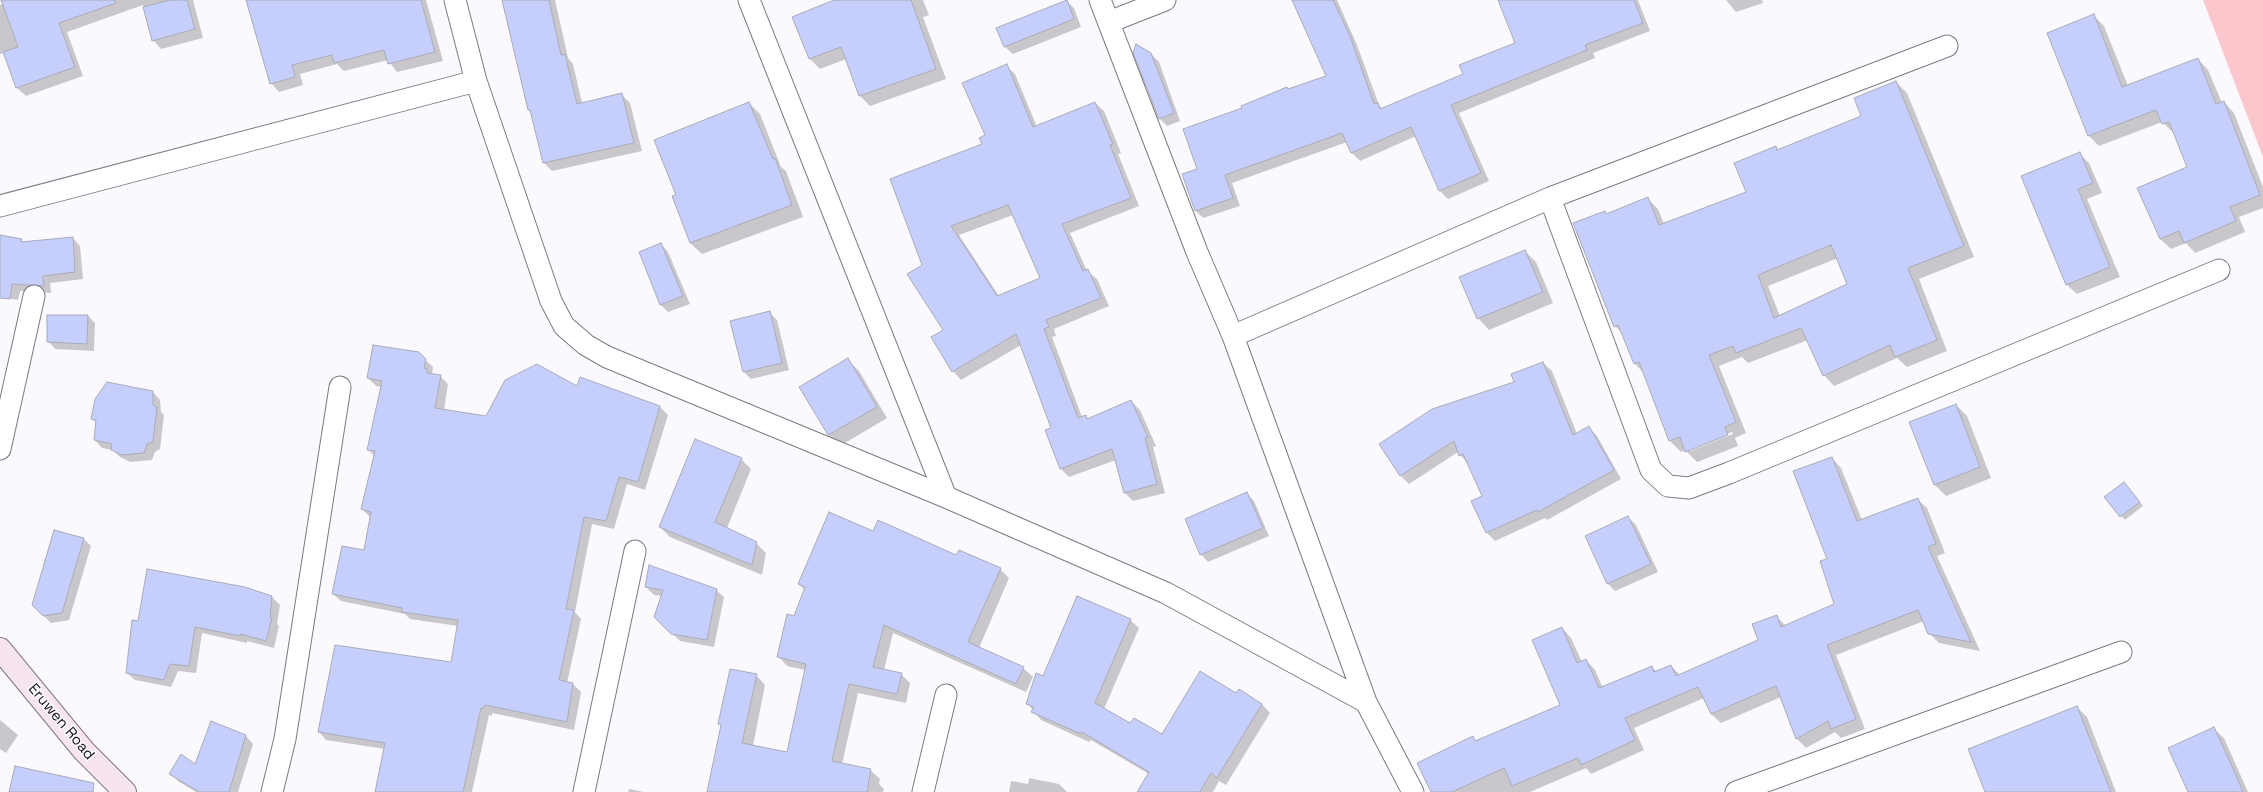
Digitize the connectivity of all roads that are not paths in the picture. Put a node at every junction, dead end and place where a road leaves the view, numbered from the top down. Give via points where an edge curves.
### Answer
1 (455, 0) edge
2 (749, 0) edge
3 (1100, 0) edge
4 (1165, 0) edge
5 (1109, 22) junction
6 (1947, 46) dead end
7 (476, 81) junction
8 (1550, 198) junction
9 (0, 206) edge
10 (2219, 270) dead end
11 (34, 296) dead end
12 (1233, 336) junction
13 (340, 387) dead end
14 (0, 449) edge
15 (946, 497) junction
16 (635, 551) dead end
17 (0, 649) edge
18 (2121, 652) dead end
19 (946, 696) dead end
20 (1366, 702) junction
21 (123, 791) edge
22 (1743, 791) edge
23 (272, 792) edge
24 (584, 792) edge
25 (922, 792) edge
26 (1413, 792) edge

1 - 7 street
2 - 15 street
3 - 5 street
4 - 5 street
5 - 12 street via 1197,252
6 - 8 street
7 - 9 street
7 - 15 street via 551,301 564,326 586,345 607,356
8 - 10 street via 1651,470 1668,486 1689,488 1729,473
8 - 12 street
11 - 14 street
12 - 20 street
13 - 23 street via 284,739
15 - 20 street via 1166,593
16 - 24 street
17 - 21 street, Eruwen Road via 84,751
18 - 22 street
19 - 25 street
20 - 26 street

